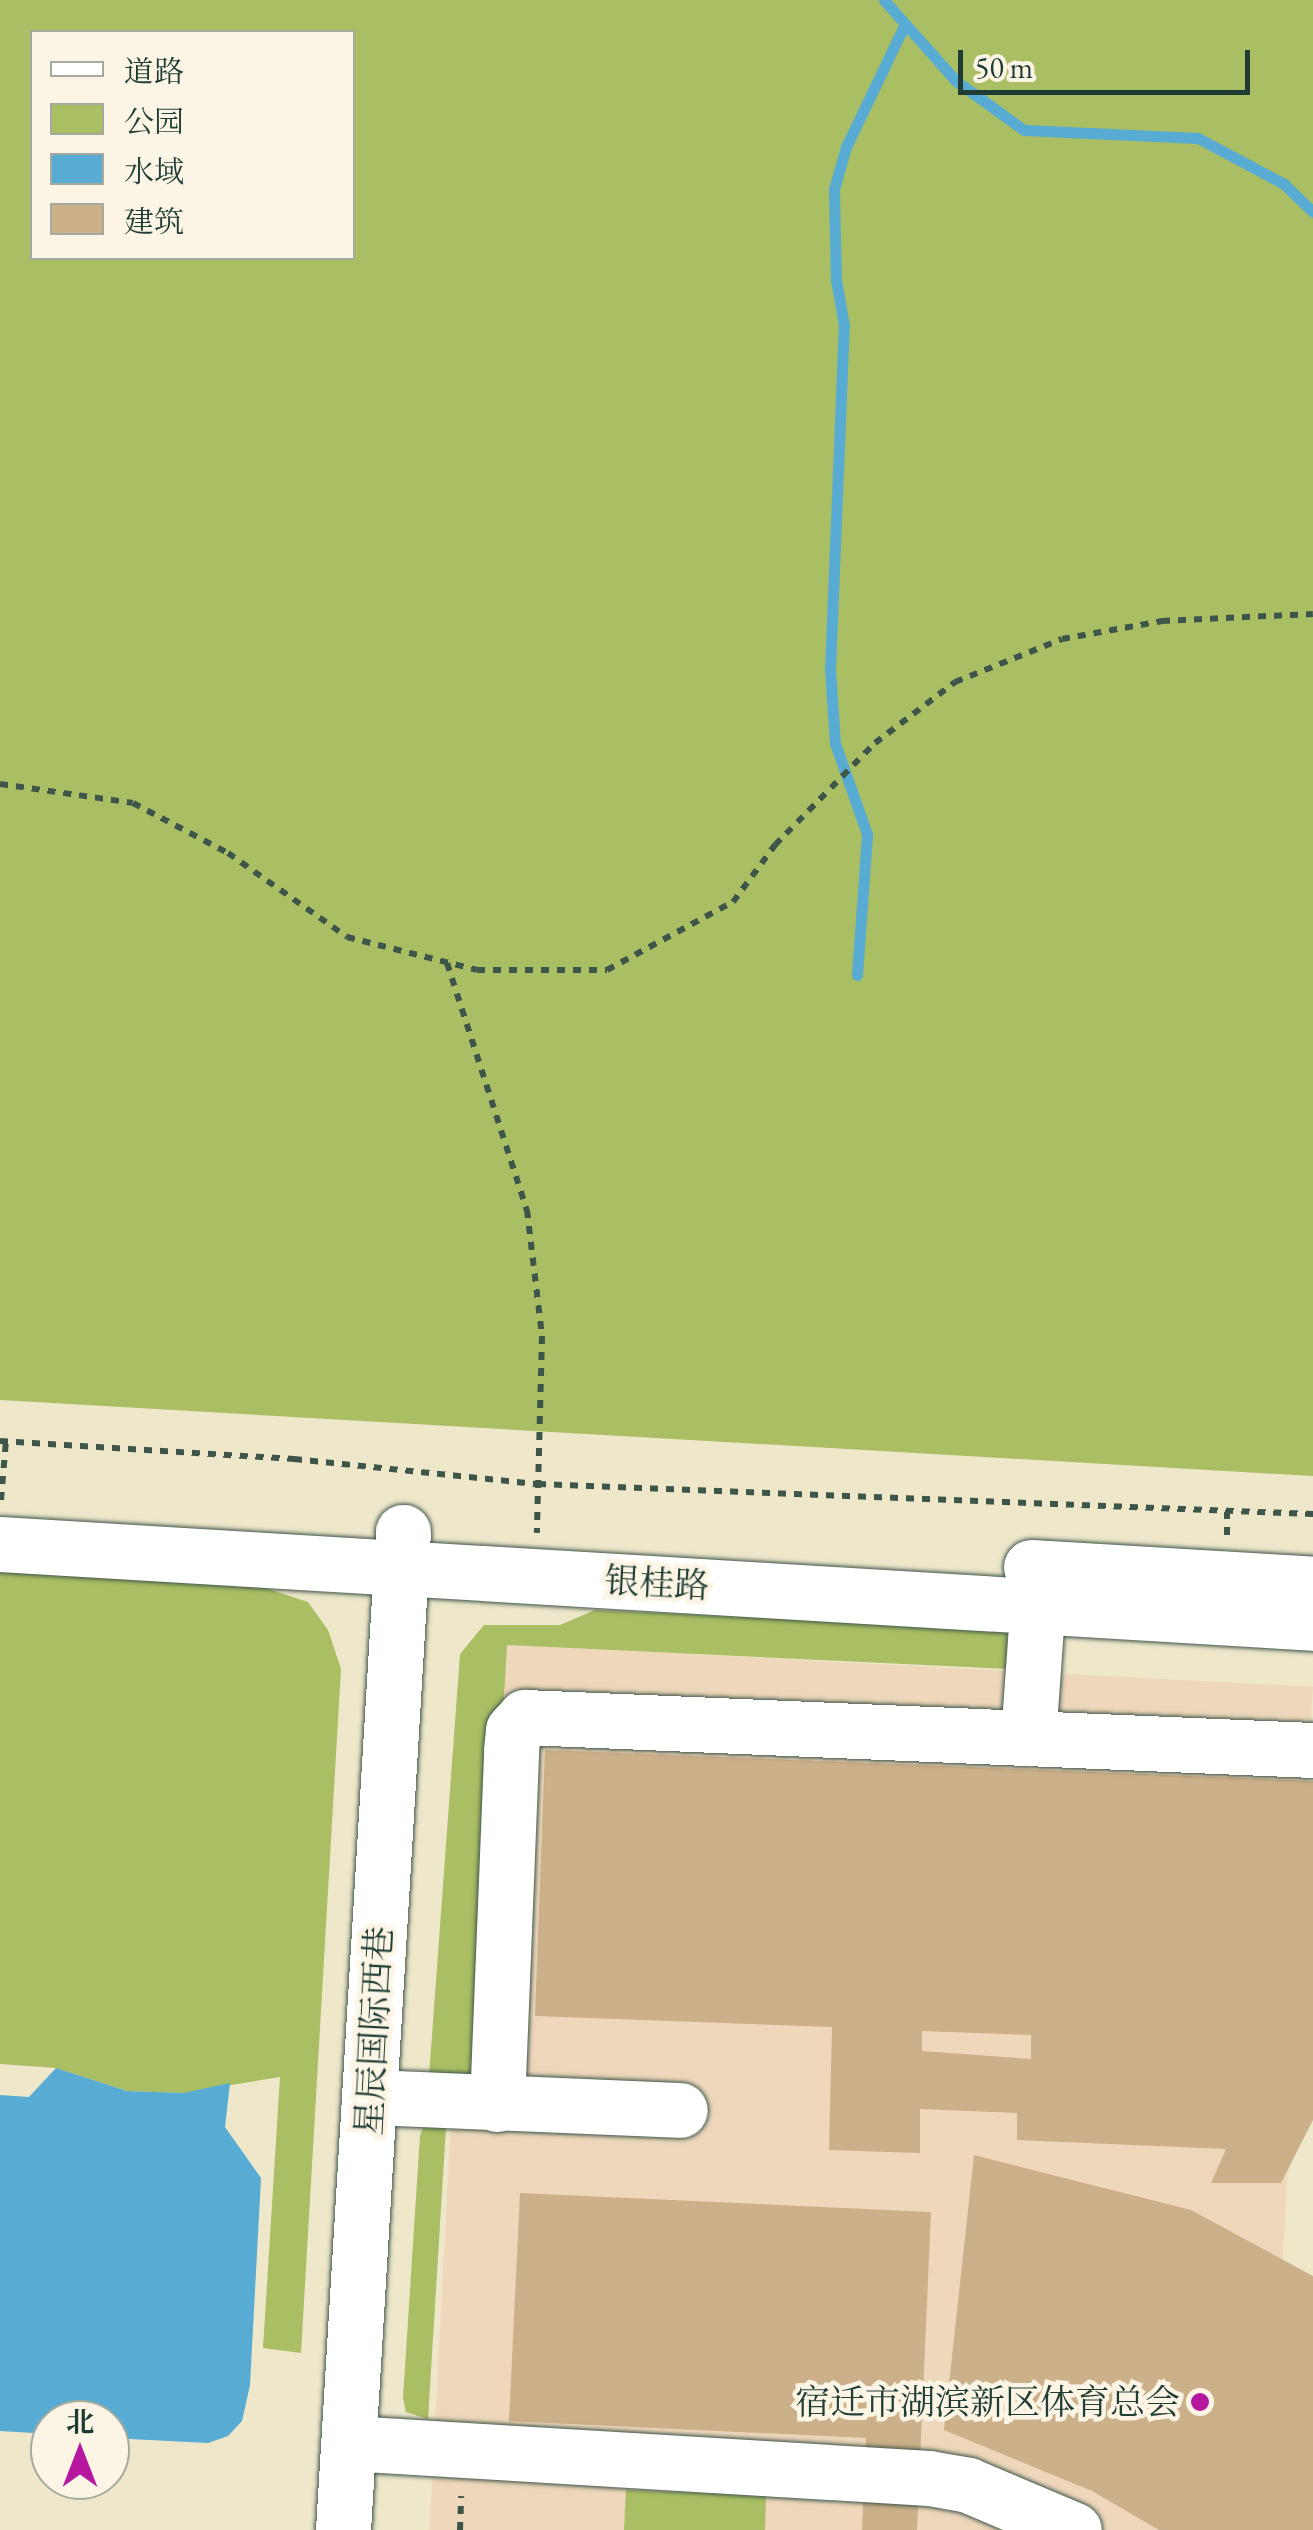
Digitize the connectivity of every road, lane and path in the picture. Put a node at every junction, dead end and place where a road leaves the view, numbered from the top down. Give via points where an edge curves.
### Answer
1 (1313, 614) edge
2 (0, 784) edge
3 (448, 962) junction
4 (3, 1441) edge
5 (538, 1484) junction
6 (0, 1506) edge
7 (1313, 1514) edge
8 (536, 1540) junction
9 (0, 1544) edge
10 (402, 1550) junction
11 (1313, 1584) edge
12 (1039, 1587) junction
13 (1313, 1623) edge
14 (1028, 1738) junction
15 (1313, 1750) edge
16 (370, 2097) junction
17 (497, 2104) junction
18 (680, 2110) dead end
19 (348, 2443) junction
20 (344, 2530) edge
21 (1074, 2530) edge

1 - 3 path via 1162,620 1062,639 955,682 875,742 775,845 733,902 607,970 477,970
2 - 3 path via 133,803 228,853 347,936
3 - 5 path via 527,1210 542,1336
4 - 5 path via 294,1459
4 - 6 path
5 - 7 path
5 - 8 path
6 - 10 street, 银桂路
8 - 10 street, 银桂路
8 - 12 street, 银桂路
9 - 10 street, 银桂路
10 - 12 street, 银桂路
10 - 16 street, 星辰国际西巷
11 - 12 street, 银桂路
12 - 13 street, 银桂路
12 - 14 street
14 - 15 street
14 - 17 street via 525,1716 513,1730 511,1750
16 - 17 street
16 - 19 street, 星辰国际西巷
17 - 18 street
19 - 20 street, 星辰国际西巷
19 - 21 street via 929,2478 968,2485

